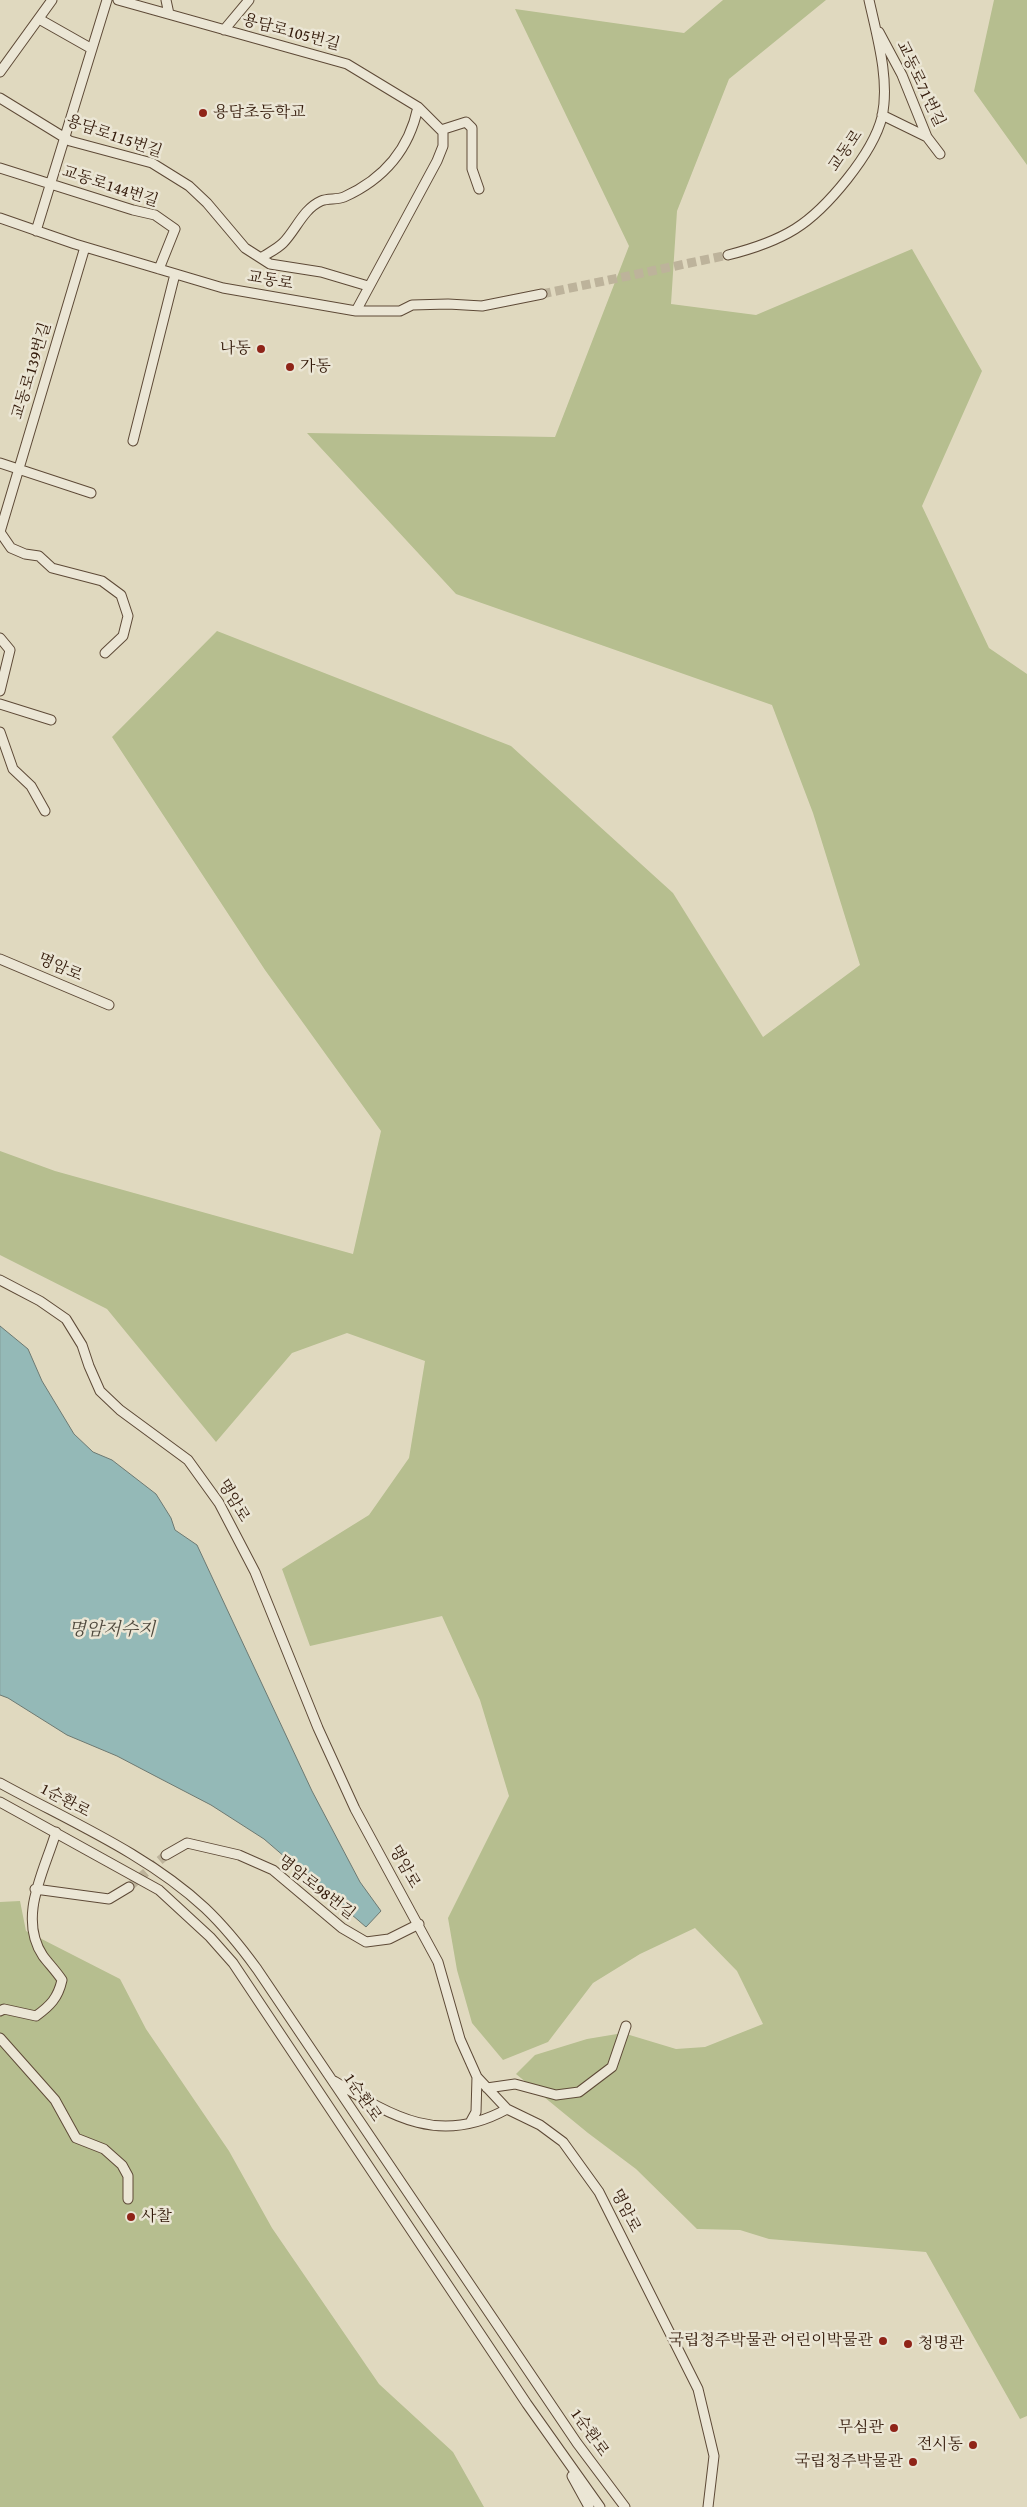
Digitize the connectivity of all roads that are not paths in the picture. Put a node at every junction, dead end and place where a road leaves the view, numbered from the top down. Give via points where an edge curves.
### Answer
1 (52, 0) edge
2 (107, 0) edge
3 (118, 0) edge
4 (166, 0) edge
5 (249, 0) edge
6 (869, 0) edge
7 (169, 14) junction
8 (39, 19) junction
9 (875, 26) junction
10 (224, 30) junction
11 (92, 49) junction
12 (0, 72) edge
13 (0, 98) edge
14 (418, 107) junction
15 (882, 115) junction
16 (441, 130) junction
17 (64, 137) junction
18 (927, 137) junction
19 (940, 154) dead end
20 (0, 168) edge
21 (50, 184) junction
22 (479, 188) dead end
23 (0, 218) edge
24 (36, 231) junction
25 (85, 247) junction
26 (728, 255) tunnel mouth
27 (261, 258) junction
28 (159, 269) junction
29 (175, 274) junction
30 (368, 286) junction
31 (542, 294) tunnel mouth
32 (356, 311) junction
33 (133, 441) dead end
34 (0, 463) edge
35 (18, 469) junction
36 (91, 493) dead end
37 (0, 532) edge
38 (0, 638) edge
39 (105, 653) dead end
40 (0, 691) edge
41 (0, 704) edge
42 (51, 720) dead end
43 (0, 732) edge
44 (45, 810) dead end
45 (0, 959) edge
46 (109, 1005) dead end
47 (0, 1280) edge
48 (0, 1783) edge
49 (0, 1802) edge
50 (56, 1832) junction
51 (166, 1855) tunnel mouth
52 (129, 1886) tunnel mouth
53 (35, 1889) junction
54 (419, 1924) junction
55 (0, 2011) edge
56 (626, 2026) dead end
57 (0, 2038) edge
58 (477, 2077) junction
59 (332, 2080) junction
60 (487, 2088) junction
61 (507, 2109) junction
62 (470, 2123) junction
63 (128, 2199) dead end
64 (553, 2441) junction
65 (709, 2497) junction
66 (589, 2507) edge
67 (600, 2507) edge
68 (624, 2507) edge
69 (708, 2507) edge
70 (713, 2507) edge

1 - 8 street
2 - 11 street, 교동로144번길
3 - 7 street, 용담로105번길
4 - 7 street
5 - 10 street
6 - 9 street, 교동로
7 - 10 street, 용담로105번길
8 - 11 street
8 - 12 street
9 - 15 street, 교동로 via 883,85
9 - 18 street, 교동로71번길 via 902,75
10 - 14 street, 용담로105번길 via 347,64
11 - 17 street, 교동로144번길
13 - 17 street, 용담로115번길
14 - 16 street, 용담로105번길
14 - 27 street via 404,150 383,172 341,198 321,201 301,217 283,243
15 - 18 street
15 - 26 street, 교동로 via 862,158 830,198 796,229 758,248
16 - 22 street via 466,122 472,128 472,169
16 - 30 street via 443,146 437,161
17 - 21 street, 교동로144번길
17 - 27 street, 용담로115번길 via 152,163 189,186 245,248
18 - 19 street, 교동로71번길
20 - 21 street, 교동로144번길
21 - 24 street, 교동로144번길
21 - 28 street, 교동로144번길 via 155,215 175,229
23 - 24 street, 교동로
24 - 25 street, 교동로
25 - 28 street, 교동로
25 - 35 street, 교동로139번길
27 - 30 street, 용담로115번길 via 270,264 321,272
28 - 29 street, 교동로
29 - 32 street, 교동로 via 222,288
29 - 33 street
30 - 32 street
31 - 32 street, 교동로 via 482,306 412,305 400,311
34 - 35 street
35 - 36 street
35 - 37 street, 교동로139번길
37 - 39 street via 11,548 39,556 52,568 102,582 120,595 128,616 122,636
38 - 40 street via 10,650
41 - 42 street
43 - 44 street via 13,769 31,786
45 - 46 street, 명암로
47 - 54 street, 명암로 via 66,1319 82,1344 100,1391 120,1410 188,1460 219,1503 255,1572 355,1810
48 - 59 street, 1순환로 via 154,1869 205,1908 257,1968
49 - 50 street, 1순환로
50 - 53 street
50 - 64 street, 1순환로 via 159,1890 210,1937 233,1964
51 - 54 street, 명암로98번길 via 187,1843 240,1855 273,1870 342,1928 366,1942 389,1939
52 - 53 street via 109,1899
53 - 55 street via 32,1909 35,1935 42,1955 62,1980 59,1992 53,2003 36,2016 4,2009
54 - 58 street, 명암로 via 438,1962 460,2039
56 - 60 street via 612,2067 580,2092 556,2096 515,2084
57 - 63 street via 55,2100 76,2138 104,2149 122,2164 128,2176
58 - 60 street, 명암로
58 - 62 street via 476,2112
59 - 62 street via 386,2112 429,2126
59 - 68 street, 1순환로 via 577,2443
60 - 61 street, 명암로
61 - 62 street
61 - 65 street, 명암로 via 540,2125 563,2142 599,2192 698,2389 714,2456
64 - 66 street
64 - 67 street, 1순환로
65 - 69 street, 명암로
65 - 70 street

